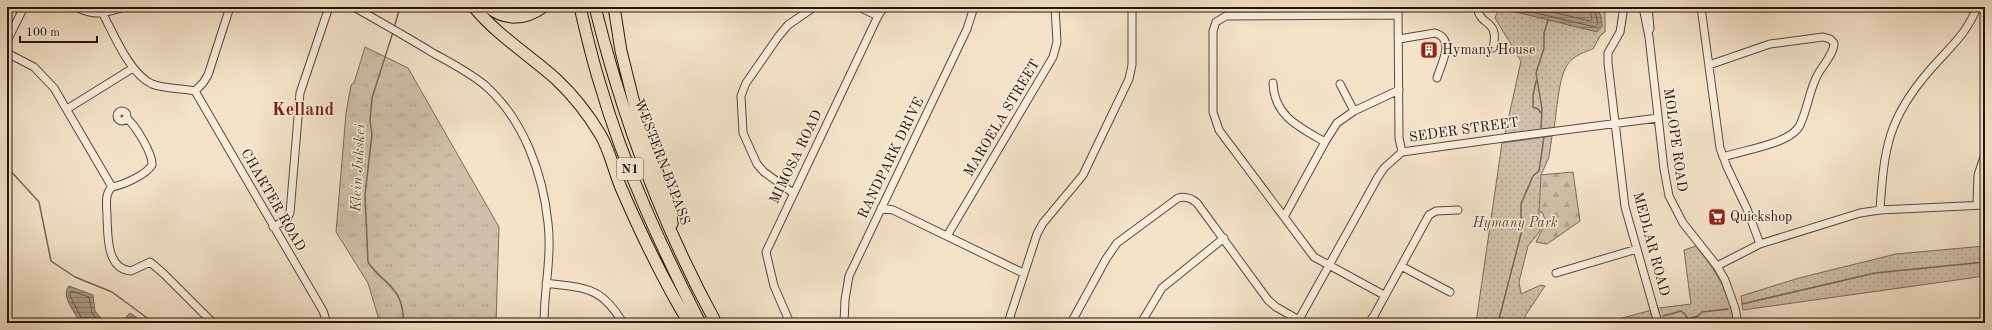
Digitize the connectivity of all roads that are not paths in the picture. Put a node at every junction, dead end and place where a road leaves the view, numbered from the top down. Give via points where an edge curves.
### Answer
1 (24, 7) edge
2 (76, 7) edge
3 (125, 7) edge
4 (230, 7) edge
5 (329, 7) edge
6 (354, 7) edge
7 (474, 7) edge
8 (488, 7) edge
9 (543, 7) edge
10 (580, 7) edge
11 (595, 7) edge
12 (609, 7) edge
13 (614, 7) edge
14 (814, 7) edge
15 (859, 7) edge
16 (884, 7) edge
17 (974, 7) edge
18 (1055, 7) edge
19 (1132, 7) edge
20 (1398, 7) edge
21 (1477, 7) edge
22 (1624, 7) edge
23 (1643, 7) edge
24 (1648, 7) edge
25 (1701, 7) edge
26 (1976, 7) edge
27 (103, 14) junction
28 (1398, 15) junction
29 (878, 16) junction
30 (1649, 37) junction
31 (1399, 38) junction
32 (7, 41) edge
33 (1493, 48) dead end
34 (621, 51) junction
35 (7, 53) edge
36 (1709, 65) junction
37 (133, 68) junction
38 (1437, 78) dead end
39 (1273, 83) dead end
40 (1340, 84) dead end
41 (1399, 90) junction
42 (195, 91) junction
43 (67, 109) junction
44 (1354, 111) junction
45 (126, 118) dead end
46 (1658, 118) junction
47 (1615, 124) junction
48 (1325, 142) junction
49 (1402, 152) junction
50 (1985, 154) edge
51 (1723, 157) junction
52 (112, 187) junction
53 (793, 193) junction
54 (1977, 204) junction
55 (1985, 204) edge
56 (881, 208) junction
57 (1458, 210) dead end
58 (1880, 210) junction
59 (1284, 217) junction
60 (274, 227) junction
61 (671, 230) junction
62 (947, 236) junction
63 (1224, 238) junction
64 (1760, 244) junction
65 (1637, 249) junction
66 (1401, 266) junction
67 (1717, 266) junction
68 (1329, 267) junction
69 (1023, 273) junction
70 (1556, 273) dead end
71 (546, 283) junction
72 (1450, 292) dead end
73 (1384, 296) junction
74 (1298, 321) edge
75 (1371, 321) edge
76 (212, 323) edge
77 (327, 323) edge
78 (544, 323) edge
79 (623, 323) edge
80 (689, 323) edge
81 (700, 323) edge
82 (716, 323) edge
83 (790, 323) edge
84 (844, 323) edge
85 (1008, 323) edge
86 (1071, 323) edge
87 (1141, 323) edge
88 (1380, 323) edge
89 (1658, 323) edge
90 (1738, 323) edge

1 - 32 street
2 - 27 street via 87,12
3 - 27 street
4 - 42 street via 208,75
5 - 60 street via 300,93 290,213 286,220
6 - 71 street via 480,81 502,103 514,120 533,160 546,209 549,244
7 - 80 highway via 490,24 557,80 601,135 642,239
8 - 9 highway via 498,14 512,18 527,15
10 - 81 highway, N1 via 600,84 631,171 656,231
11 - 61 highway, WESTERN BYPASS / N1 via 627,117
12 - 34 highway
13 - 34 highway
14 - 53 street via 782,32 746,83 741,96 744,133 757,164
15 - 29 street
16 - 29 street, MIMOSA ROAD
17 - 56 street, RANDPARK DRIVE via 967,29
18 - 62 street, MAROELA STREET via 1057,42 1053,57
19 - 69 street via 1132,65 1129,78 1083,175 1036,234
20 - 28 street
21 - 33 street via 1479,15 1494,30
22 - 47 street, MEDLAR ROAD via 1620,32 1611,45 1608,56
23 - 30 street, MOLOPE ROAD
24 - 30 street, MOLOPE ROAD
25 - 36 street
26 - 58 street via 1965,31 1926,73 1900,111 1887,144
27 - 37 street
28 - 31 street
28 - 59 street via 1226,16 1214,26 1213,112 1216,124
29 - 53 street, MIMOSA ROAD
30 - 46 street, MOLOPE ROAD
31 - 38 street via 1434,33 1444,40 1447,46
31 - 41 street
34 - 61 highway via 637,115 671,210
35 - 43 street via 30,64 38,71 54,88
36 - 51 street via 1718,138
36 - 51 street via 1780,42 1824,37 1834,43 1833,50 1815,79 1795,133 1777,142
37 - 42 street via 145,80 154,84
37 - 43 street
39 - 48 street via 1275,99 1287,117
40 - 44 street
41 - 44 street
41 - 49 street via 1399,138
42 - 60 street, CHARTER ROAD
43 - 52 street
44 - 48 street via 1337,123
45 - 52 street via 134,126 149,153 152,165 123,184
46 - 47 street, SEDER STREET
46 - 67 street, MOLOPE ROAD via 1669,196 1684,225
47 - 49 street, SEDER STREET
47 - 65 street, MEDLAR ROAD via 1623,198
48 - 59 street
49 - 68 street, SEDER STREET via 1378,177
50 - 54 street via 1978,175
51 - 64 street via 1748,209
52 - 76 street via 107,196 108,238 116,263 131,272 150,262
53 - 83 street, MIMOSA ROAD via 768,247 766,257 779,299
54 - 55 street
54 - 58 street
56 - 62 street via 893,210
56 - 84 street, RANDPARK DRIVE via 849,276
57 - 66 street via 1436,211 1429,215
58 - 64 street via 1845,217
59 - 68 street via 1309,252
60 - 77 street, CHARTER ROAD via 323,311
61 - 82 highway, WESTERN BYPASS / N1 via 686,266
62 - 69 street
63 - 74 street via 1271,303
63 - 86 street via 1192,199 1178,198 1117,243
63 - 87 street via 1162,288
64 - 67 street
65 - 70 street
65 - 89 street, MEDLAR ROAD
66 - 72 street
66 - 73 street
67 - 90 street, MOLOPE ROAD via 1729,290
68 - 73 street
68 - 74 street, SEDER STREET
69 - 85 street
71 - 78 street
71 - 79 street via 580,287 598,293 614,308
73 - 75 street
75 - 88 street

